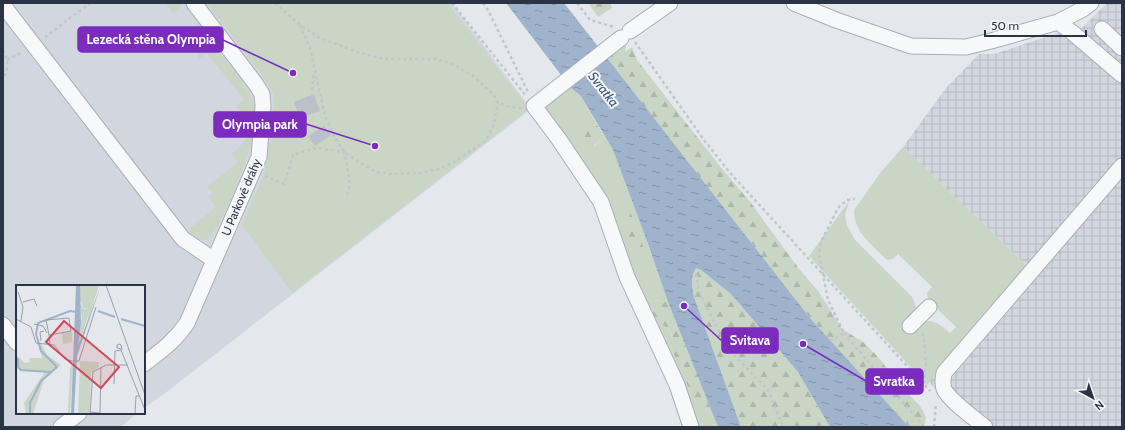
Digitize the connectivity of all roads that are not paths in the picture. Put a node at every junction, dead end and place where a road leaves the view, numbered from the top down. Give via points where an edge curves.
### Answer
1 (194, 3) edge
2 (670, 3) edge
3 (794, 3) edge
4 (1091, 3) edge
5 (3, 5) edge
6 (1058, 22) junction
7 (1102, 29) dead end
8 (1122, 48) edge
9 (1122, 75) edge
10 (1122, 166) edge
11 (214, 260) junction
12 (3, 325) edge
13 (16, 342) edge
14 (145, 363) edge
15 (76, 418) edge
16 (61, 427) edge
17 (691, 427) edge
18 (985, 427) edge

1 - 11 street, U Parkové dráhy via 262,94 263,106 259,157
2 - 17 street via 540,101 601,202 627,277 677,385
3 - 6 street via 911,46 966,47
4 - 6 street
5 - 11 street via 183,239
6 - 9 street
7 - 8 street
10 - 18 street via 944,373 943,388 948,395
11 - 14 street, U Parkové dráhy via 179,334
12 - 13 street
15 - 16 street

